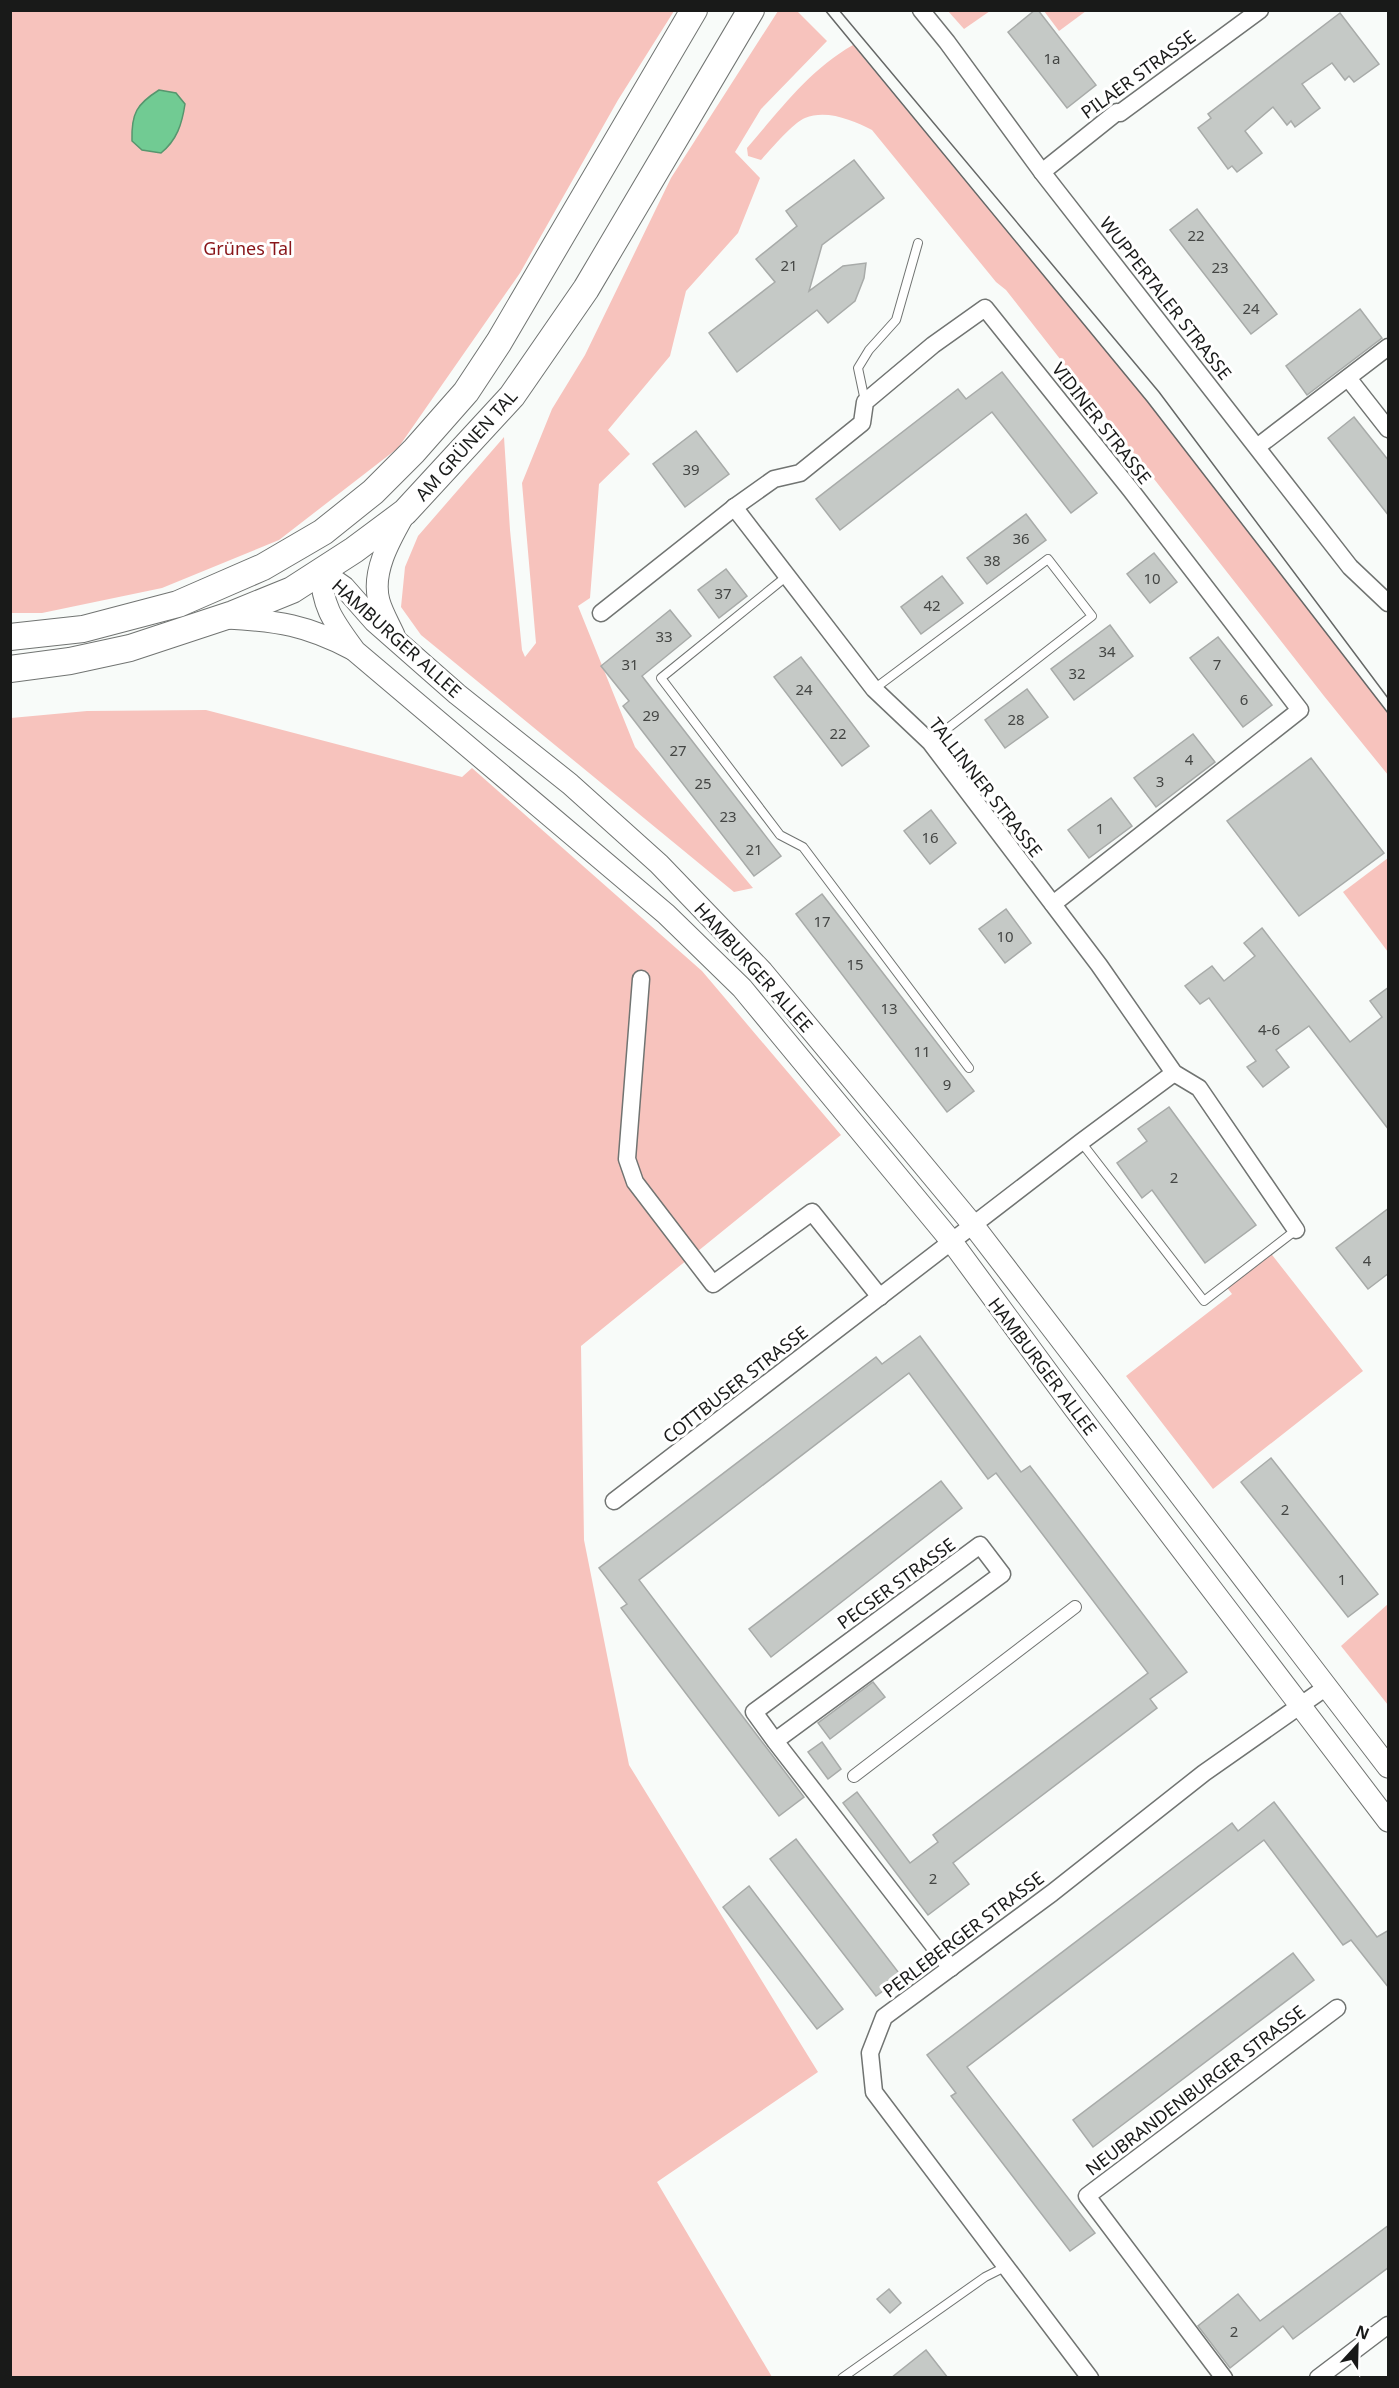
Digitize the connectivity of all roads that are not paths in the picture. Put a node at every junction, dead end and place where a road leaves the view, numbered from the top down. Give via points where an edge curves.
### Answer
1 (694, 10) edge
2 (751, 10) edge
3 (921, 10) edge
4 (1260, 10) edge
5 (1042, 172) junction
6 (918, 243) dead end
7 (1389, 347) edge
8 (1348, 378) junction
9 (865, 402) junction
10 (1389, 429) edge
11 (1257, 447) junction
12 (735, 507) junction
13 (405, 512) junction
14 (334, 525) junction
15 (263, 567) junction
16 (321, 571) junction
17 (787, 576) junction
18 (1389, 603) edge
19 (601, 613) dead end
20 (224, 618) junction
21 (10, 637) edge
22 (397, 640) junction
23 (355, 651) junction
24 (10, 669) edge
25 (874, 689) junction
26 (930, 742) junction
27 (1053, 904) junction
28 (641, 980) dead end
29 (969, 1068) dead end
30 (1174, 1073) junction
31 (1081, 1142) junction
32 (973, 1225) junction
33 (1296, 1230) joint
34 (951, 1242) junction
35 (880, 1298) junction
36 (614, 1501) dead end
37 (1075, 1608) dead end
38 (1328, 1686) junction
39 (1300, 1706) junction
40 (775, 1741) junction
41 (1389, 1767) edge
42 (854, 1776) dead end
43 (1387, 1816) edge
44 (951, 1968) junction
45 (1337, 2007) dead end
46 (1007, 2266) junction
47 (1389, 2325) edge
48 (842, 2378) edge
49 (1090, 2378) edge
50 (1224, 2378) edge
51 (1318, 2378) edge

1 - 14 main road, AM GRÜNEN TAL via 466,392 414,451
2 - 13 main road, AM GRÜNEN TAL via 598,269 519,387
3 - 5 street, WUPPERTALER STRASSE
4 - 5 street, PILAER STRASSE via 1117,112
5 - 11 street, WUPPERTALER STRASSE
6 - 9 lane via 896,320 858,368
7 - 8 street
8 - 10 street
8 - 11 street
9 - 12 street, VIDINER STRASSE via 862,423 844,438 800,473 774,479
9 - 27 street, VIDINER STRASSE via 985,308 1300,710
11 - 18 street, WUPPERTALER STRASSE via 1350,567
12 - 17 street, TALLINNER STRASSE
12 - 19 street, VIDINER STRASSE
13 - 16 main road, AM GRÜNEN TAL
13 - 22 street via 391,538 377,583 379,601
14 - 15 main road, AM GRÜNEN TAL
14 - 16 main road via 323,551
15 - 16 main road
15 - 21 main road, AM GRÜNEN TAL via 178,603 83,629
16 - 20 main road, AM GRÜNEN TAL via 292,590
16 - 22 street, HAMBURGER ALLEE via 344,587
16 - 23 street, HAMBURGER ALLEE via 321,593 330,616
17 - 25 street, TALLINNER STRASSE
17 - 29 lane via 661,678 780,835 803,847
20 - 23 street via 291,623
20 - 24 main road, AM GRÜNEN TAL via 130,648 70,662
22 - 32 street, HAMBURGER ALLEE via 457,694 570,783 659,864 762,971
23 - 34 street, HAMBURGER ALLEE via 666,914 742,988
25 - 26 street, TALLINNER STRASSE
25 - 26 lane via 1048,560 1092,616
26 - 27 street, TALLINNER STRASSE
27 - 30 street, TALLINNER STRASSE
28 - 35 street via 627,1159 634,1182 712,1284 812,1212
30 - 31 street
30 - 33 street, TALLINNER STRASSE via 1199,1088
31 - 32 street
31 - 33 lane via 1204,1301
32 - 34 street, COTTBUSER STRASSE
32 - 38 street, HAMBURGER ALLEE
34 - 35 street, COTTBUSER STRASSE
34 - 39 street, HAMBURGER ALLEE
35 - 36 street, COTTBUSER STRASSE
37 - 42 street
38 - 39 street, PERLEBERGER STRASSE
38 - 41 street, HAMBURGER ALLEE
39 - 43 street, HAMBURGER ALLEE
39 - 44 street, PERLEBERGER STRASSE via 1204,1773
40 - 40 street, PECSER STRASSE via 1002,1574 980,1545 754,1712
40 - 44 street, PECSER STRASSE
44 - 46 street, PERLEBERGER STRASSE via 884,2017 870,2053 874,2092
45 - 50 street, NEUBRANDENBURGER STRASSE via 1087,2196
46 - 48 lane via 985,2277
46 - 49 street, PERLEBERGER STRASSE
47 - 51 street

